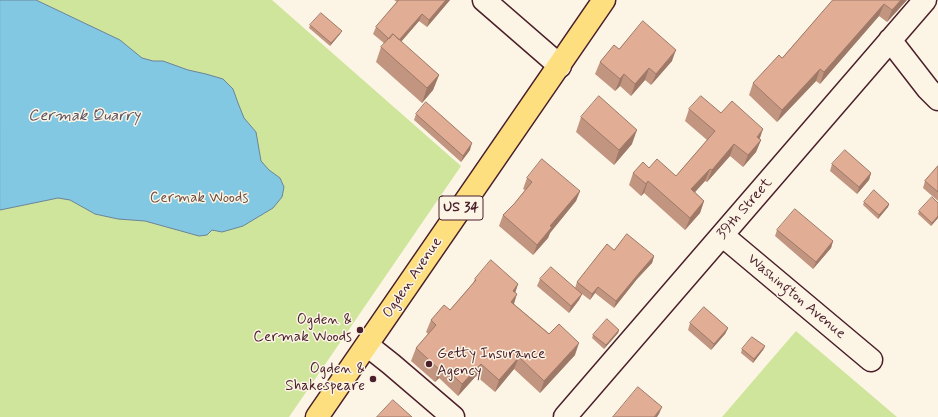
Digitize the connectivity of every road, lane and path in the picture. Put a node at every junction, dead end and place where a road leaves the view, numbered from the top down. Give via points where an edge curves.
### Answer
1 (484, 0) edge
2 (604, 0) edge
3 (924, 0) edge
4 (890, 40) junction
5 (560, 66) junction
6 (938, 99) edge
7 (722, 235) junction
8 (367, 344) junction
9 (871, 360) dead end
10 (317, 417) edge
11 (453, 417) edge
12 (565, 417) edge

1 - 5 street
2 - 5 main road, Ogden Avenue / US 34
3 - 4 street, 39th Street
4 - 6 street
4 - 7 street, 39th Street
5 - 8 main road, Ogden Avenue / US 34
7 - 9 street, Washington Avenue
7 - 12 street, 39th Street
8 - 10 main road, Ogden Avenue / US 34
8 - 11 street

